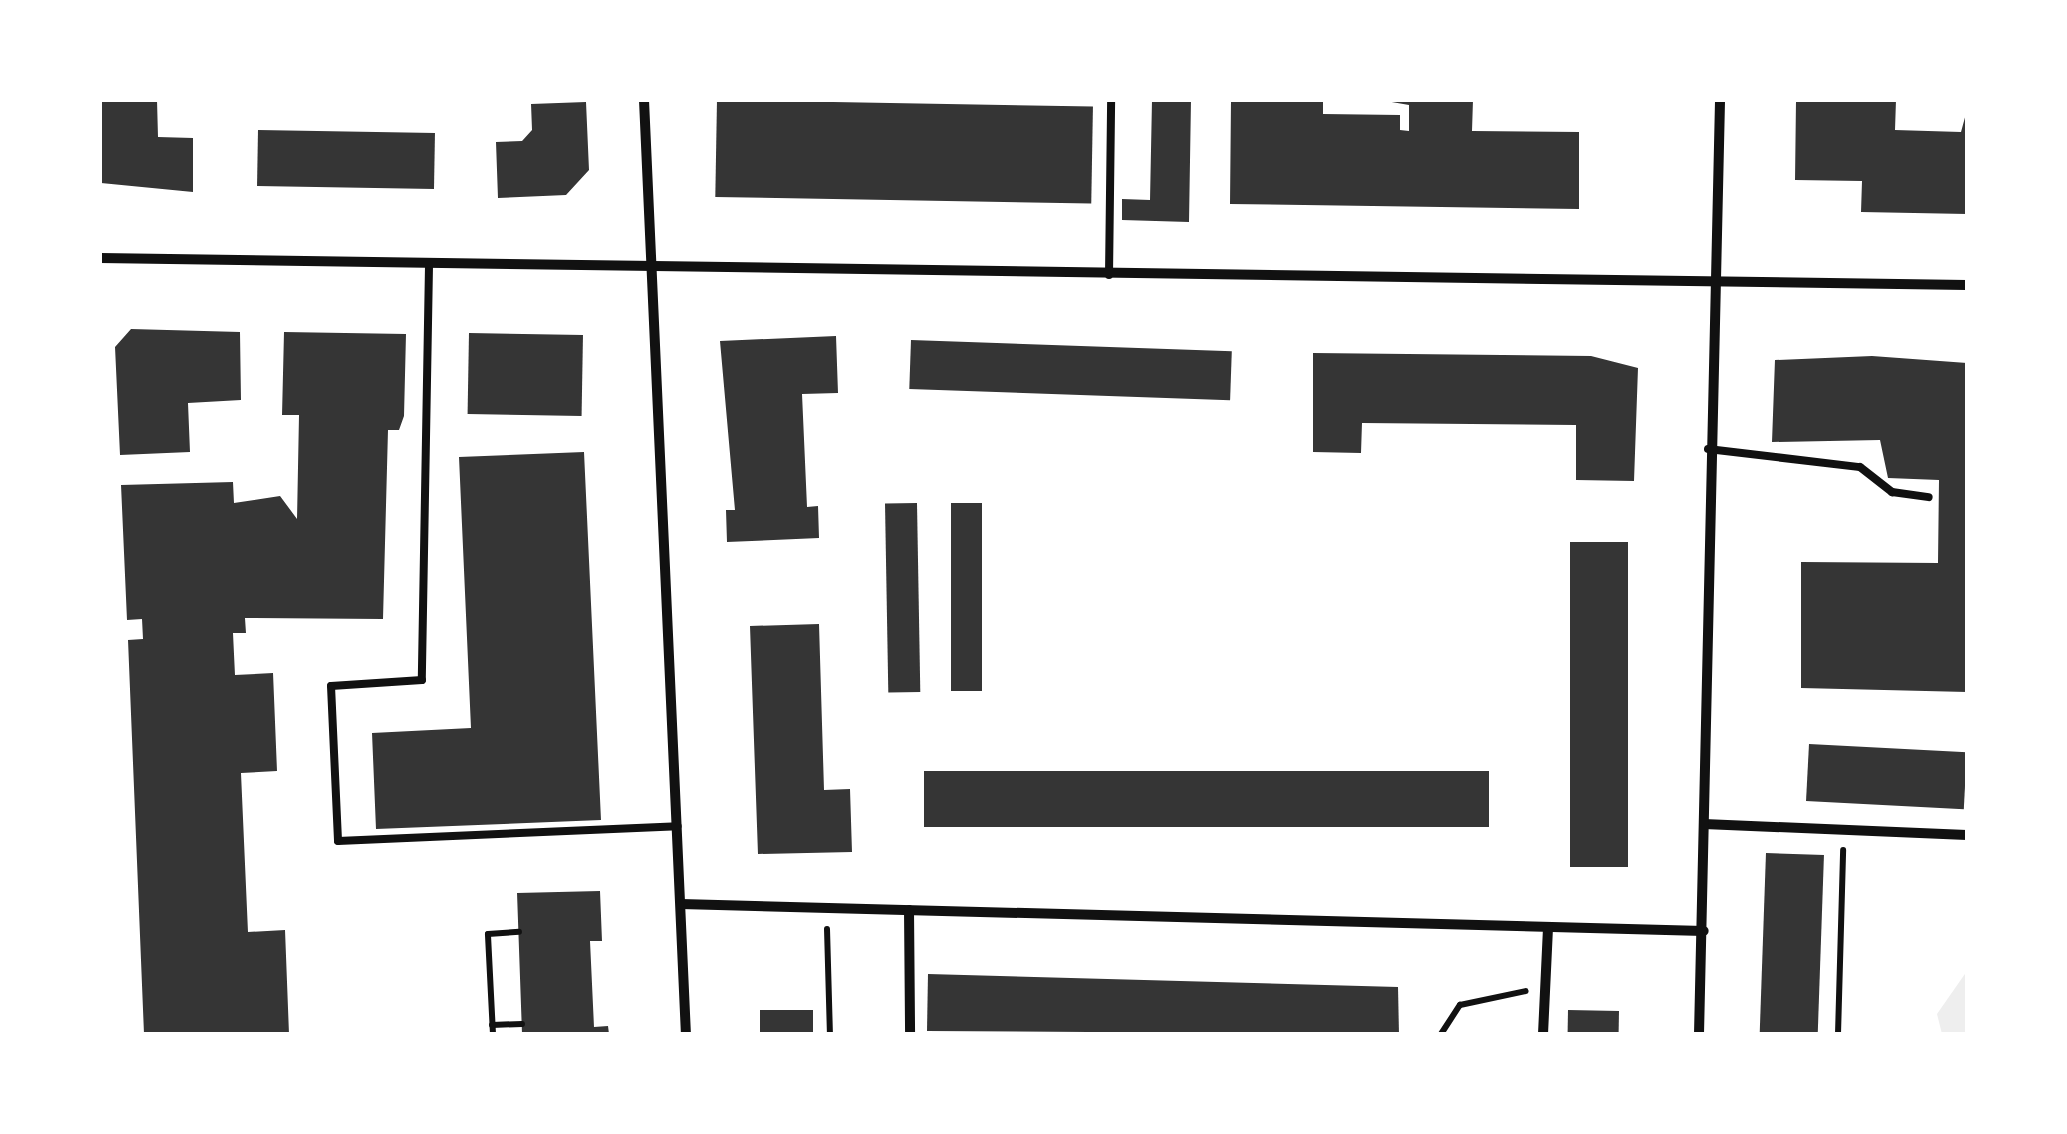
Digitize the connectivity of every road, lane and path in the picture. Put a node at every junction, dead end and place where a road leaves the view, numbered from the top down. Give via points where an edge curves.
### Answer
1 (644, 100) edge
2 (1110, 100) edge
3 (1720, 100) edge
4 (100, 258) edge
5 (428, 266) junction
6 (653, 268) junction
7 (1109, 277) junction
8 (1711, 282) junction
9 (1967, 285) edge
10 (1708, 449) junction
11 (1929, 496) dead end
12 (1704, 824) junction
13 (678, 826) junction
14 (1844, 830) junction
15 (1967, 835) edge
16 (682, 904) junction
17 (827, 908) junction
18 (909, 910) junction
19 (1548, 926) junction
20 (1704, 930) junction
21 (518, 932) dead end
22 (1545, 991) junction
23 (522, 1024) dead end
24 (492, 1029) edge
25 (686, 1034) edge
26 (830, 1034) edge
27 (910, 1034) edge
28 (1441, 1034) edge
29 (1543, 1034) edge
30 (1699, 1034) edge
31 (1838, 1034) edge

1 - 6 street
2 - 7 lane
3 - 8 street
4 - 5 street
5 - 6 street
5 - 13 lane via 422,680 330,686 338,840
6 - 7 street
6 - 13 street
7 - 8 street
8 - 9 street
8 - 10 street
10 - 11 lane via 1860,467 1892,492
10 - 12 street
12 - 14 street
12 - 20 street
13 - 16 street
14 - 15 street
14 - 31 path
16 - 17 street
16 - 25 street
17 - 18 street
17 - 26 path
18 - 19 street
18 - 27 street
19 - 20 street
19 - 22 street
20 - 30 street
21 - 24 path via 488,934
22 - 28 path via 1495,991 1460,1004
22 - 29 street
23 - 24 path

